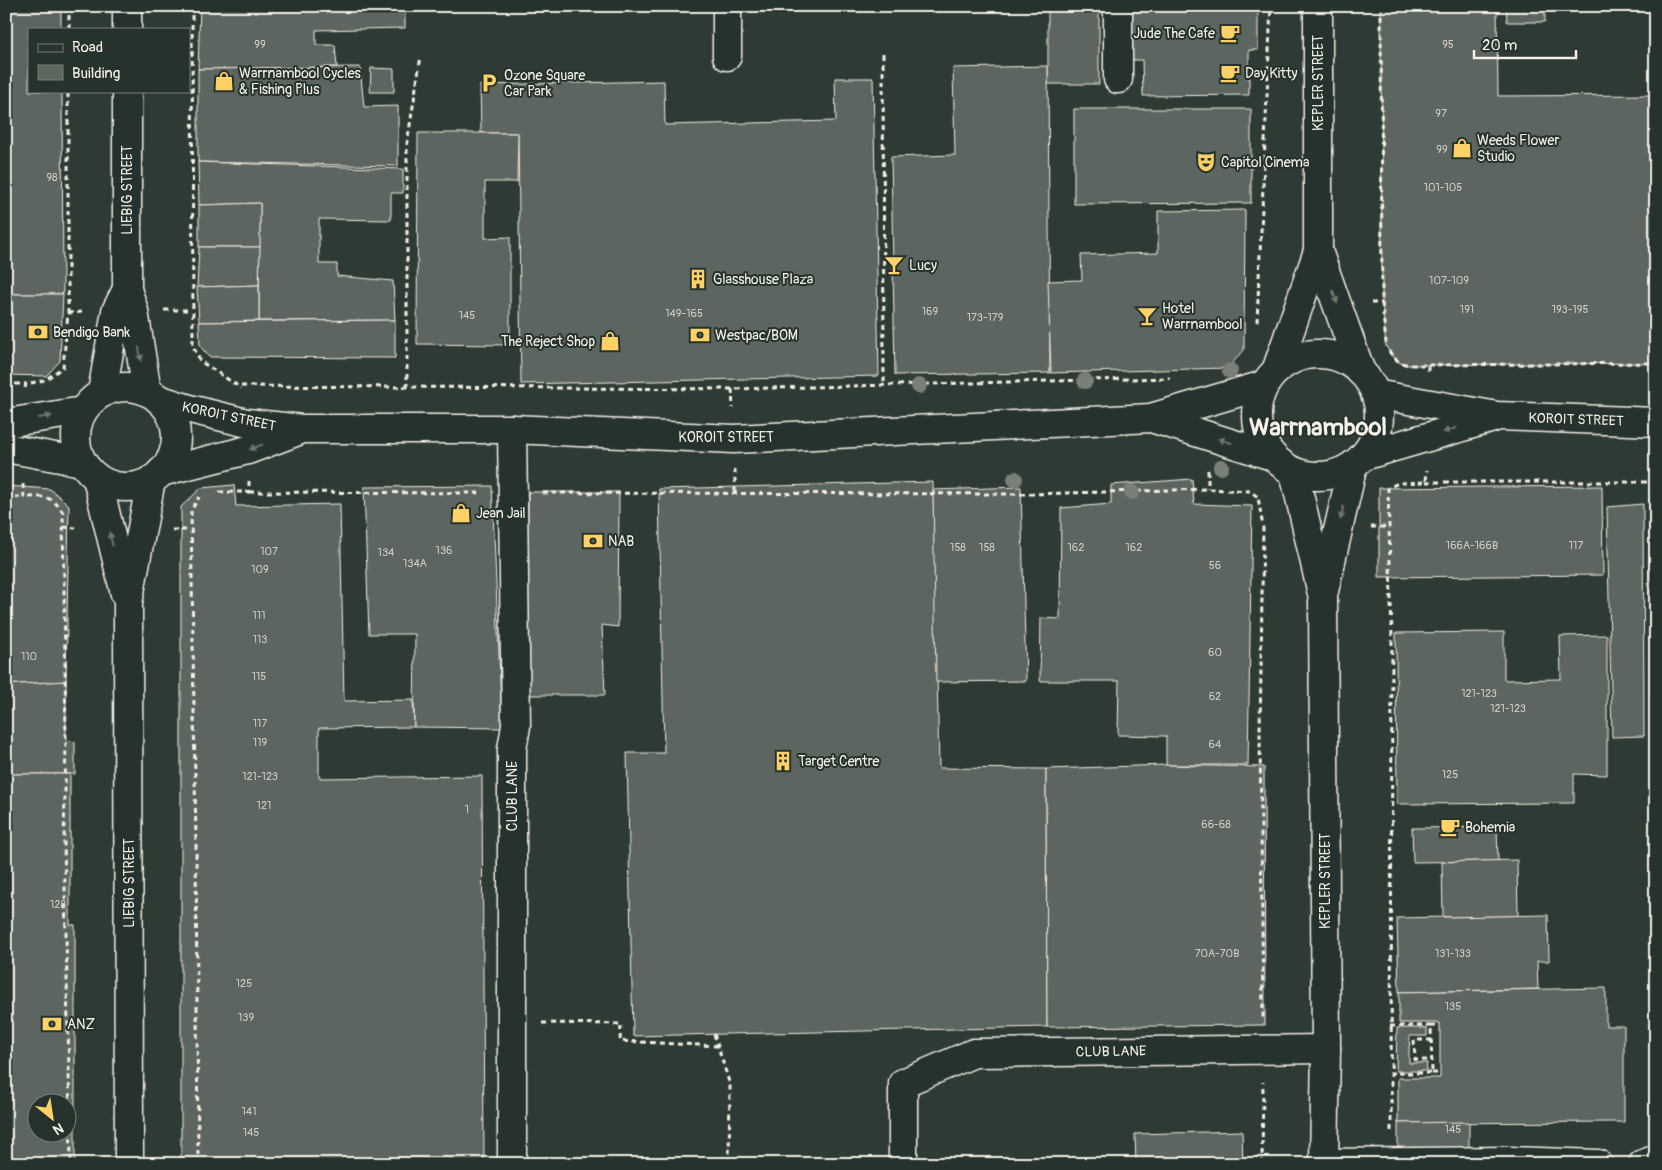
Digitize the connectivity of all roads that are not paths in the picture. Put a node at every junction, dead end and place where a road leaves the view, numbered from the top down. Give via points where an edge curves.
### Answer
1 (127, 6) edge
2 (727, 6) edge
3 (1118, 6) edge
4 (1318, 6) edge
5 (127, 28) edge
6 (727, 56) dead end
7 (1118, 79) dead end
8 (127, 92) edge
9 (1318, 250) junction
10 (127, 289) junction
11 (1270, 378) junction
12 (1368, 383) junction
13 (152, 395) junction
14 (92, 402) junction
15 (1497, 416) junction
16 (1151, 418) junction
17 (13, 422) edge
18 (1656, 422) edge
19 (301, 429) junction
20 (512, 429) junction
21 (14, 449) edge
22 (1272, 456) junction
23 (1358, 461) junction
24 (90, 470) junction
25 (1294, 472) junction
26 (156, 476) junction
27 (1323, 598) junction
28 (128, 603) junction
29 (1326, 1049) junction
30 (1656, 1160) edge
31 (1324, 1163) edge
32 (1391, 1163) edge
33 (130, 1164) edge
34 (512, 1164) edge
35 (903, 1164) edge
36 (1598, 1164) edge
37 (1643, 1164) edge

1 - 5 street
2 - 6 street
3 - 7 street
4 - 9 street, KEPLER STREET
8 - 10 street, LIEBIG STREET
9 - 11 street, KEPLER STREET
9 -> 12 street, KEPLER STREET
10 -> 13 street, LIEBIG STREET
10 - 14 street, LIEBIG STREET via 116,311
11 - 12 street via 1292,360 1328,355 1346,361
11 - 16 street, KOROIT STREET
11 - 22 street via 1258,403 1257,422 1261,440
12 - 15 street, KOROIT STREET via 1428,404
12 - 23 street via 1379,410 1378,426 1373,443
13 - 14 street via 132,387 116,388
13 - 19 street, KOROIT STREET via 190,409 247,422
13 - 26 street via 168,411 175,443 171,458
17 -> 14 street
14 - 24 street via 76,437
15 - 18 street, KOROIT STREET
15 -> 23 street, KOROIT STREET
16 - 20 street, KOROIT STREET via 734,439
22 -> 16 street, KOROIT STREET
19 - 20 street, KOROIT STREET
19 -> 26 street, KOROIT STREET via 248,450
20 - 34 street, CLUB LANE via 516,726 512,749
21 - 24 street
22 - 25 street
23 - 25 street via 1342,471 1318,477
23 -> 27 street, KEPLER STREET
24 - 26 street via 110,484 124,487 138,485
28 -> 24 street, LIEBIG STREET
25 - 27 street, KEPLER STREET
26 - 28 street, LIEBIG STREET
27 - 29 street, KEPLER STREET
28 - 33 street, LIEBIG STREET
29 - 31 street, KEPLER STREET
29 - 35 street, CLUB LANE via 974,1053 903,1083
30 - 37 street
31 - 32 street
32 - 36 street

